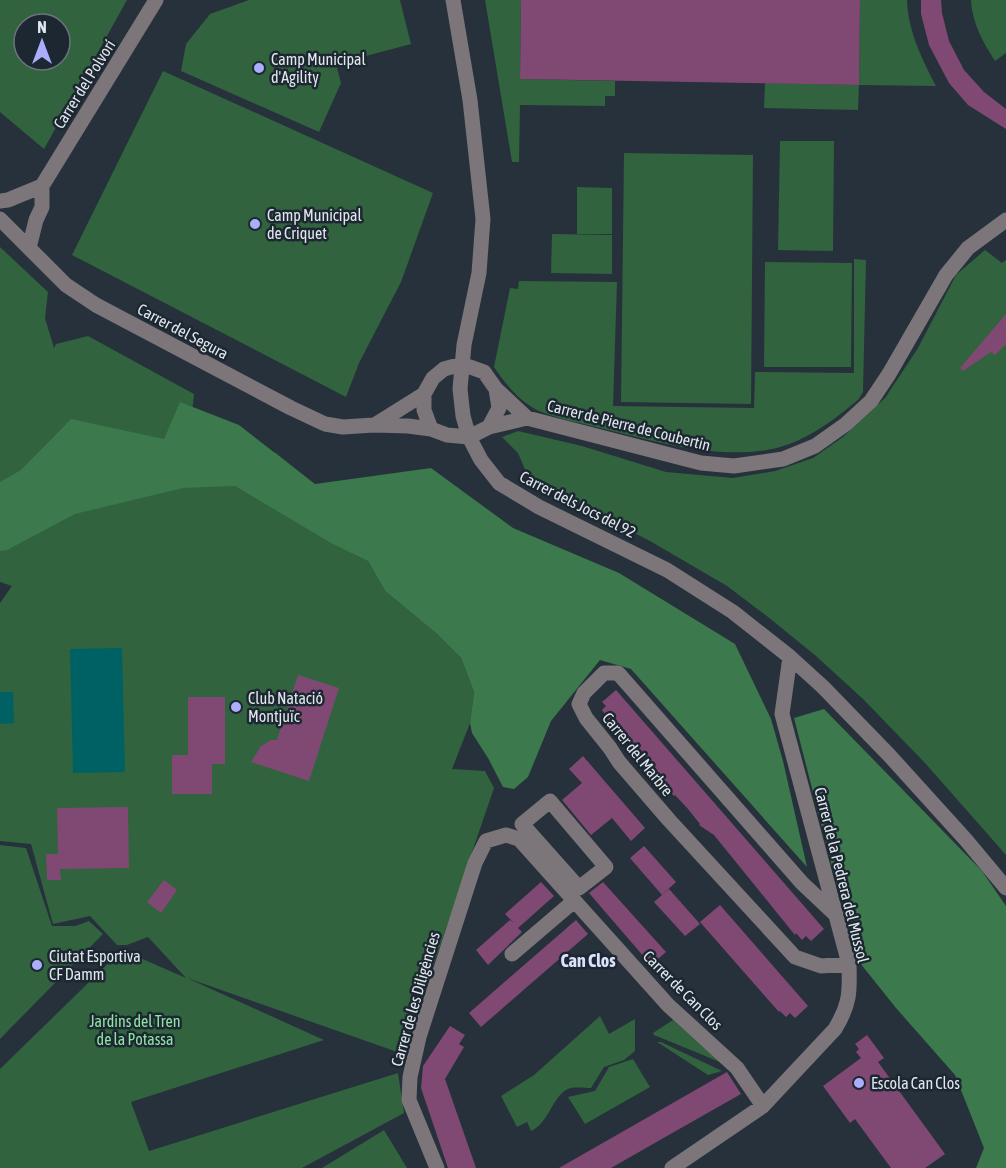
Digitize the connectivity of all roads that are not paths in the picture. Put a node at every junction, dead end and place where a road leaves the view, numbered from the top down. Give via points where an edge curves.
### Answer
1 (156, 0) edge
2 (453, 0) edge
3 (42, 186) junction
4 (0, 201) edge
5 (0, 219) edge
6 (1006, 220) edge
7 (29, 248) junction
8 (462, 363) junction
9 (496, 389) junction
10 (424, 394) junction
11 (527, 418) junction
12 (374, 425) junction
13 (489, 427) junction
14 (431, 429) junction
15 (469, 437) junction
16 (790, 657) junction
17 (522, 824) joint
18 (486, 841) joint
19 (1006, 888) edge
20 (574, 901) junction
21 (837, 916) junction
22 (512, 954) dead end
23 (849, 964) junction
24 (763, 1106) junction
25 (437, 1168) edge
26 (672, 1168) edge

1 - 3 street, Carrer del Polvorí
2 - 8 street, Carrer dels Jocs del 92 via 470,100 483,219 479,273
3 - 4 street
3 - 7 street, Carrer del Polvorí via 42,207
5 - 7 street, Carrer del Segura
6 - 11 street, Carrer de Pierre de Coubertin via 968,248 946,275 871,401 815,446 783,459 734,466 701,463
7 - 12 street, Carrer del Segura via 66,285 96,305 291,408 325,424
8 - 9 street, Carrer de Pierre de Coubertin via 484,372
8 - 10 street, Carrer del Segura via 444,369
8 - 15 street, Carrer dels Jocs del 92 via 460,389
9 - 11 street, Carrer de Pierre de Coubertin
9 - 13 street via 499,408
10 - 12 street, Carrer del Segura
10 - 14 street via 424,410
11 - 13 street, Carrer de Pierre de Coubertin
12 - 14 street, Carrer del Segura
13 - 15 street, Carrer de Pierre de Coubertin
14 - 15 street, Carrer del Segura
15 - 16 street, Carrer dels Jocs del 92 via 499,483 667,570 733,612
16 - 19 street, Carrer dels Jocs del 92 via 890,755
16 - 21 street, Carrer de la Pedrera del Mussol via 782,714
17 - 17 street via 550,801 606,867 579,888
18 - 20 street, Carrer de Can Clos via 506,835 519,839
18 - 25 street, Carrer de les Diligències via 475,863 410,1077 409,1100
20 - 22 street
20 - 24 street, Carrer de Can Clos via 668,1005 737,1068
21 - 23 street, Carrer de la Pedrera del Mussol
21 - 23 street, Carrer del Marbre via 802,883 618,673 604,673 584,693 579,704 618,762 795,957 821,966
23 - 24 street, Carrer de la Pedrera del Mussol via 850,992 835,1029
24 - 26 street, Carrer de la Pedrera del Mussol

